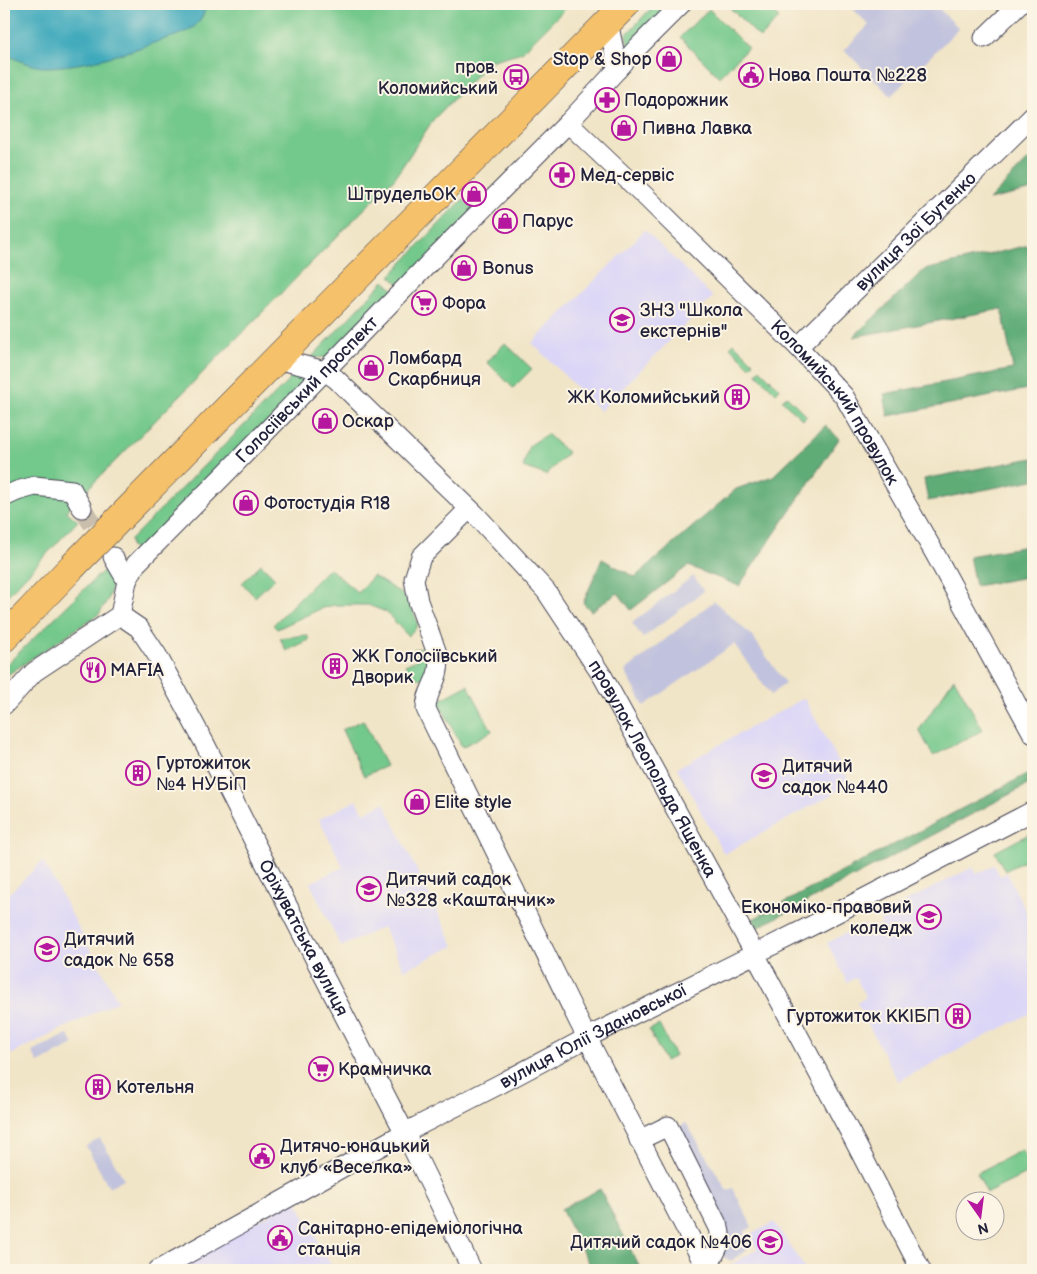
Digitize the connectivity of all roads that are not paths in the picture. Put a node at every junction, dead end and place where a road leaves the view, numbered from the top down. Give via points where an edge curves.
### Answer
1 (681, 4) edge
2 (1019, 4) edge
3 (617, 13) edge
4 (984, 38) dead end
5 (618, 69) junction
6 (1033, 116) edge
7 (568, 123) junction
8 (798, 348) junction
9 (276, 359) junction
10 (326, 371) junction
11 (4, 497) edge
12 (82, 508) tunnel mouth
13 (469, 508) junction
14 (113, 557) tunnel mouth
15 (127, 581) junction
16 (120, 615) junction
17 (4, 638) edge
18 (34, 672) junction
19 (4, 692) edge
20 (4, 705) edge
21 (1033, 734) edge
22 (1033, 811) edge
23 (755, 954) junction
24 (587, 1037) junction
25 (404, 1133) junction
26 (639, 1140) junction
27 (158, 1270) edge
28 (472, 1270) edge
29 (707, 1270) edge
30 (922, 1270) edge

1 - 5 street, Голосіївський проспект
2 - 4 street
3 - 5 street
3 - 9 highway
5 - 7 street, Голосіївський проспект
6 - 8 street, вулиця Зої Бутенко
7 - 8 street, Коломийський провулок
7 - 10 street, Голосіївський проспект
8 - 21 street, Коломийський провулок via 844,396
9 - 10 street, провулок Леопольда Ященка
9 - 17 highway, bridge
10 - 13 street, провулок Леопольда Ященка
10 - 15 street, Голосіївський проспект via 136,564
11 - 12 street via 35,486 72,490
13 - 23 street, провулок Леопольда Ященка via 546,591 603,677
13 - 24 street via 421,557 414,579 439,665 426,709
14 - 15 street
15 - 16 street, Голосіївський проспект
16 - 18 street
16 - 25 street, Оріхуватська вулиця via 139,628 157,655
18 - 19 street
18 - 20 street
22 - 23 street, вулиця Юлії Здановської
23 - 24 street, вулиця Юлії Здановської
23 - 30 street, провулок Леопольда Ященка
24 - 25 street, вулиця Юлії Здановської
24 - 26 street
25 - 27 street, вулиця Юлії Здановської
25 - 28 street, Оріхуватська вулиця
26 - 29 street
26 - 29 street via 668,1126 721,1235

